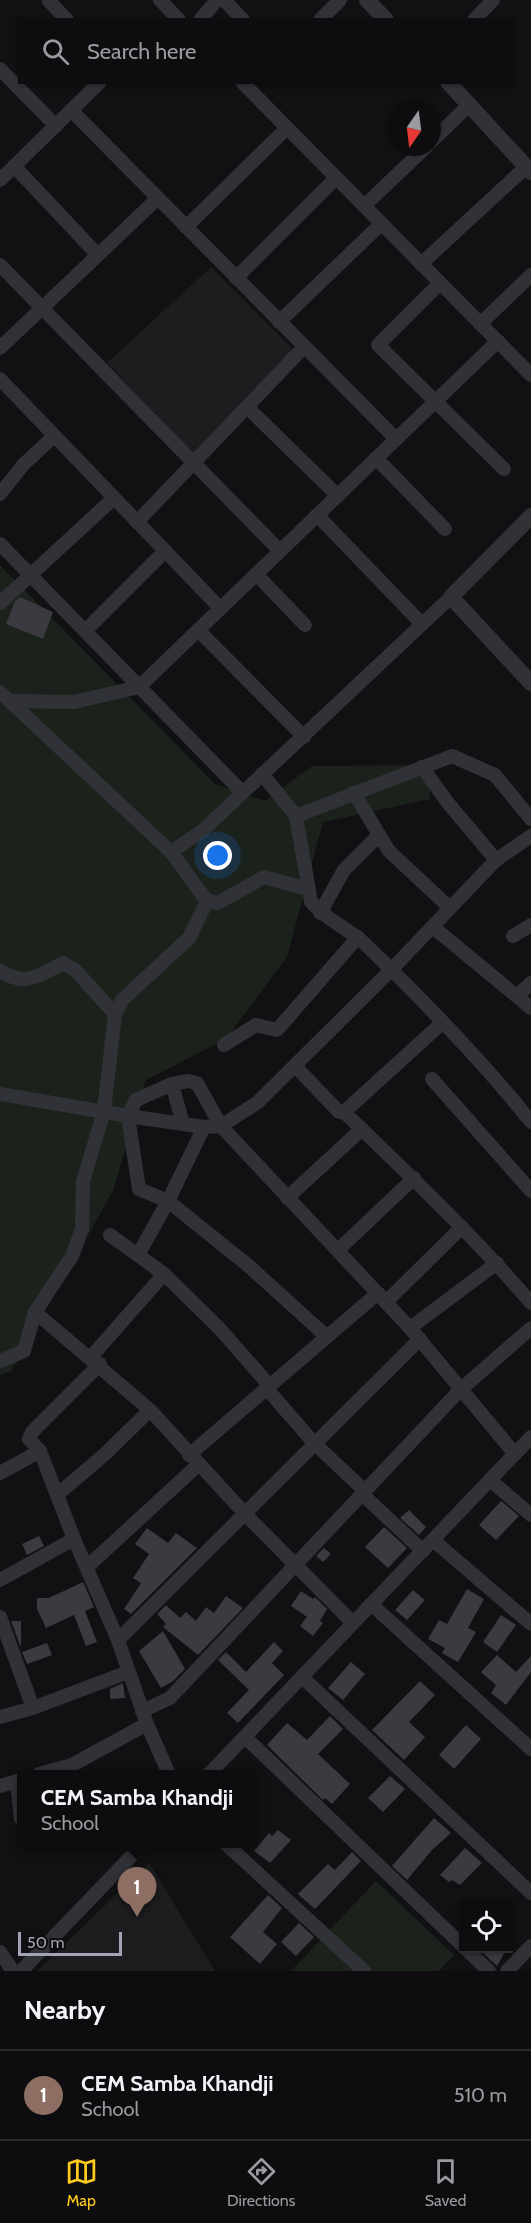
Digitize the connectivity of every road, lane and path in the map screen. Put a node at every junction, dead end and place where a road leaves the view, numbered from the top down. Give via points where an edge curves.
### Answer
1 (160, 0) edge
2 (217, 0) edge
3 (224, 0) edge
4 (340, 0) edge
5 (367, 0) edge
6 (493, 0) edge
7 (49, 2) dead end
8 (172, 17) edge
9 (65, 18) edge
10 (202, 18) edge
11 (241, 18) edge
12 (322, 18) edge
13 (384, 18) edge
14 (476, 18) edge
15 (0, 69) edge
16 (98, 84) edge
17 (450, 84) edge
18 (248, 85) edge
19 (470, 105) junction
20 (71, 110) junction
21 (56, 126) junction
22 (287, 128) junction
23 (441, 132) edge
24 (417, 156) edge
25 (14, 166) junction
26 (528, 169) edge
27 (336, 178) junction
28 (0, 180) edge
29 (158, 198) junction
30 (364, 206) junction
31 (381, 224) junction
32 (186, 227) junction
33 (97, 254) junction
34 (421, 264) junction
35 (0, 265) edge
36 (531, 275) edge
37 (237, 278) junction
38 (440, 283) junction
39 (42, 308) junction
40 (279, 322) junction
41 (480, 324) junction
42 (498, 341) junction
43 (304, 347) junction
44 (0, 348) edge
45 (531, 375) edge
46 (0, 379) edge
47 (435, 401) junction
48 (247, 407) junction
49 (54, 436) junction
50 (396, 440) junction
51 (376, 458) junction
52 (193, 463) junction
53 (504, 469) dead end
54 (0, 494) edge
55 (338, 496) junction
56 (114, 498) junction
57 (317, 515) junction
58 (531, 516) edge
59 (137, 522) junction
60 (445, 529) dead end
61 (0, 544) edge
62 (165, 550) junction
63 (280, 551) junction
64 (256, 574) junction
65 (31, 576) junction
66 (451, 597) junction
67 (0, 603) edge
68 (220, 608) junction
69 (422, 624) junction
70 (305, 625) dead end
71 (198, 630) junction
72 (85, 631) junction
73 (531, 683) edge
74 (139, 687) junction
75 (0, 692) edge
76 (12, 701) junction
77 (304, 737) junction
78 (423, 767) junction
79 (262, 774) junction
80 (242, 792) junction
81 (354, 793) junction
82 (296, 816) junction
83 (531, 819) edge
84 (379, 835) junction
85 (531, 836) edge
86 (171, 852) junction
87 (496, 860) junction
88 (308, 888) junction
89 (207, 901) junction
90 (450, 908) junction
91 (320, 913) junction
92 (531, 925) edge
93 (433, 927) junction
94 (513, 936) dead end
95 (358, 937) junction
96 (391, 969) junction
97 (0, 971) edge
98 (531, 983) edge
99 (517, 996) junction
100 (531, 1008) edge
101 (115, 1014) junction
102 (442, 1023) junction
103 (224, 1045) dead end
104 (294, 1066) junction
105 (432, 1079) dead end
106 (172, 1084) junction
107 (0, 1094) edge
108 (104, 1111) junction
109 (344, 1112) junction
110 (128, 1116) junction
111 (531, 1122) edge
112 (183, 1124) junction
113 (221, 1126) junction
114 (204, 1127) junction
115 (362, 1129) junction
116 (414, 1178) junction
117 (531, 1191) edge
118 (286, 1198) junction
119 (168, 1201) junction
120 (462, 1227) junction
121 (110, 1235) dead end
122 (338, 1250) junction
123 (138, 1255) junction
124 (497, 1263) junction
125 (164, 1274) junction
126 (382, 1298) junction
127 (531, 1303) edge
128 (35, 1312) junction
129 (410, 1328) junction
130 (531, 1328) edge
131 (326, 1336) junction
132 (420, 1339) junction
133 (0, 1361) edge
134 (95, 1361) junction
135 (269, 1388) junction
136 (460, 1390) junction
137 (150, 1410) junction
138 (531, 1437) edge
139 (314, 1443) junction
140 (40, 1451) junction
141 (515, 1454) junction
142 (193, 1460) junction
143 (0, 1473) edge
144 (490, 1480) junction
145 (363, 1493) junction
146 (57, 1495) junction
147 (246, 1515) junction
148 (531, 1515) edge
149 (74, 1539) junction
150 (433, 1540) junction
151 (423, 1551) junction
152 (296, 1565) junction
153 (87, 1567) junction
154 (0, 1580) edge
155 (372, 1604) junction
156 (0, 1617) edge
157 (353, 1623) junction
158 (531, 1624) edge
159 (118, 1640) junction
160 (128, 1672) junction
161 (302, 1677) junction
162 (33, 1708) junction
163 (0, 1718) edge
164 (145, 1718) junction
165 (245, 1737) junction
166 (531, 1749) edge
167 (76, 1770) edge
168 (167, 1770) edge
169 (213, 1770) edge
170 (17, 1781) edge
171 (0, 1786) edge
172 (135, 1848) edge
173 (230, 1848) edge
174 (531, 1893) edge
175 (459, 1943) edge
176 (531, 1946) edge
177 (0, 1952) edge
178 (469, 1953) edge
179 (13, 1971) edge
180 (21, 1971) edge
181 (364, 1971) edge
182 (489, 1971) edge
183 (507, 1971) edge

1 - 8 street
2 - 10 street
3 - 11 street
4 - 12 street
5 - 13 street
6 - 14 street
7 - 9 street
15 - 21 street
16 - 20 street
17 - 19 street
18 - 22 street
19 - 23 street
19 - 26 street
20 - 21 street
20 - 29 street
21 - 25 street
22 - 27 street
22 - 32 street
24 - 30 street
25 - 28 street
25 - 33 street
26 - 34 street
27 - 30 street
27 - 37 street
29 - 32 street
29 - 33 street
30 - 31 street
31 - 34 street
31 - 40 street
32 - 37 street
33 - 39 street
34 - 38 street
35 - 39 street
36 - 41 street
37 - 40 street
38 - 41 street
38 - 47 street via 378,345
39 - 44 street
39 - 52 street
40 - 43 street
41 - 42 street
42 - 45 street
42 - 47 street
43 - 48 street
43 - 50 street
46 - 49 street
47 - 50 street
47 - 53 street
48 - 52 street
48 - 55 street
49 - 54 street
49 - 56 street
50 - 51 street
51 - 55 street
51 - 60 street
52 - 59 street
52 - 63 street
55 - 57 street
56 - 59 street
56 - 65 street
57 - 63 street
57 - 69 street
58 - 66 street
59 - 62 street
61 - 65 street
62 - 68 street
62 - 72 street
63 - 64 street
64 - 68 street
64 - 70 street
65 - 67 street
65 - 72 street
66 - 69 street
66 - 73 street
68 - 71 street
69 - 77 street
71 - 74 street
71 - 77 street
72 - 74 street
74 - 76 street via 74,702
74 - 80 street
75 - 76 street
76 - 86 street
77 - 79 street
78 - 81 street
78 - 83 street via 452,756 495,775
78 - 87 street
79 - 80 street
79 - 82 street
80 - 86 street via 202,831
81 - 82 street
81 - 84 street
82 - 88 street
84 - 90 street via 389,851
84 - 91 street via 344,870
85 - 87 street
86 - 89 street
87 - 90 street
88 - 89 street via 264,877 218,903
88 - 91 street via 311,902
89 - 101 street via 189,938 122,1000
90 - 93 street
91 - 95 street
92 - 94 street
93 - 96 street
93 - 99 street
95 - 96 street
95 - 103 street via 277,1030 256,1025
96 - 102 street
96 - 104 street
97 - 101 street via 13,980 34,979 63,963 75,970
98 - 99 street
99 - 100 street
101 - 108 street
102 - 109 street
102 - 111 street
104 - 109 street via 339,1112
104 - 113 street via 258,1102
105 - 117 street
106 - 110 street via 136,1100
106 - 112 street
106 - 113 street via 197,1083
107 - 108 street
108 - 110 street
108 - 128 street via 83,1181 82,1228 72,1256
109 - 115 street
110 - 112 street
110 - 119 street via 139,1189
112 - 114 street
113 - 114 street
113 - 118 street
114 - 119 street
115 - 116 street
115 - 118 street
116 - 120 street
116 - 122 street
118 - 122 street
119 - 123 street
119 - 131 street via 250,1267
120 - 124 street
120 - 126 street
121 - 123 street
122 - 126 street
123 - 125 street
124 - 127 street
124 - 129 street
125 - 134 street
125 - 135 street via 219,1328
126 - 129 street
126 - 131 street
128 - 133 street via 24,1351
128 - 134 street
129 - 132 street
130 - 136 street
131 - 135 street
132 - 136 street
132 - 139 street
134 - 137 street
134 - 140 street via 32,1432 30,1442
135 - 139 street
135 - 142 street
136 - 141 street
136 - 145 street
137 - 142 street
137 - 146 street
138 - 141 street
139 - 145 street
139 - 147 street
140 - 143 street
140 - 146 street
141 - 144 street
142 - 147 street
142 - 153 street
144 - 148 street
144 - 150 street
145 - 151 street
145 - 152 street
146 - 149 street
147 - 152 street
147 - 159 street
149 - 153 street
149 - 154 street
150 - 151 street
150 - 158 street
151 - 155 street
152 - 157 street
152 - 164 street via 170,1698
153 - 159 street
155 - 157 street
155 - 166 street
156 - 162 street
157 - 161 street
159 - 160 street
160 - 162 street
160 - 164 street
161 - 165 street
161 - 174 street
162 - 163 street
164 - 167 street
164 - 168 street
165 - 169 street
165 - 175 street
170 - 171 street
172 - 180 street
173 - 181 street
176 - 183 street
177 - 179 street
178 - 182 street

